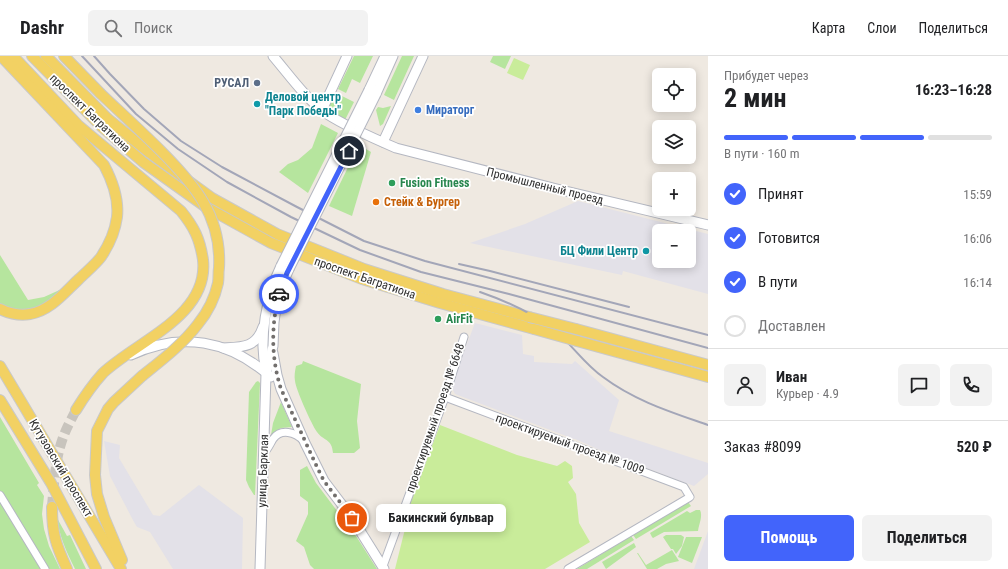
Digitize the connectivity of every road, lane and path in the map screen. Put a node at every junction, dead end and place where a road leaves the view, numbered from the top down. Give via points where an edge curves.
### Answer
1 (1, 56) edge
2 (13, 56) edge
3 (32, 56) edge
4 (46, 56) edge
5 (64, 56) edge
6 (273, 56) edge
7 (347, 56) edge
8 (385, 56) edge
9 (393, 56) edge
10 (423, 56) edge
11 (373, 92) junction
12 (322, 110) junction
13 (382, 142) junction
14 (708, 225) edge
15 (285, 267) junction
16 (0, 309) edge
17 (266, 316) junction
18 (464, 336) dead end
19 (273, 346) junction
20 (223, 348) junction
21 (118, 362) junction
22 (708, 365) edge
23 (0, 366) edge
24 (266, 374) junction
25 (708, 377) edge
26 (281, 389) junction
27 (444, 397) junction
28 (0, 400) edge
29 (76, 410) tunnel mouth
30 (305, 443) junction
31 (264, 453) junction
32 (0, 495) edge
33 (52, 507) tunnel mouth
34 (383, 568) edge
35 (45, 569) edge
36 (67, 569) edge
37 (96, 569) edge
38 (121, 569) edge
39 (126, 569) edge
40 (260, 569) edge
41 (568, 569) edge

1 - 16 main road via 104,165 114,189 117,217 110,243 100,258 56,300 31,314 7,313
2 - 21 main road via 78,125 181,211 197,235 203,264 201,279 191,302 172,322
3 - 25 main road, проспект Багратиона, bridge via 102,127 143,162 206,207 272,243 362,279 440,303
4 - 22 main road, проспект Багратиона, bridge via 108,119 150,153 212,198 277,234 364,269 443,294
5 - 39 main road, bridge via 191,182 205,204 216,234 220,258 218,283 209,307 198,324 178,346 114,402 97,432 97,494
6 - 12 main road, Промышленный проезд
7 - 12 main road
8 - 11 main road, улица Барклая
9 - 11 main road, улица Барклая
10 - 13 main road
11 - 15 main road, улица Барклая, bridge
12 - 13 main road, Промышленный проезд
13 - 14 main road, Промышленный проезд via 396,148
15 - 17 main road, улица Барклая via 271,292
15 - 19 main road, улица Барклая via 276,308
17 - 20 main road via 260,336 255,341 245,346
17 - 24 main road, улица Барклая via 263,350
18 - 27 street, проектируемый проезд № 6648
19 - 24 main road, улица Барклая
19 - 26 main road via 275,369
20 - 21 main road via 200,342 164,343
20 - 24 main road via 254,364
21 - 29 main road via 104,373
23 - 38 main road, Кутузовский проспект
24 - 26 main road
24 - 31 main road, улица Барклая
26 - 30 main road
27 - 34 street, проектируемый проезд № 6648
27 - 41 street, проектируемый проезд № 1009 via 684,487 690,496
28 - 37 main road, Кутузовский проспект via 61,502
30 - 31 street via 296,434 281,433 273,439
30 - 34 main road via 324,481 352,518
31 - 40 main road, улица Барклая
32 - 35 street
33 - 36 main road via 52,528

